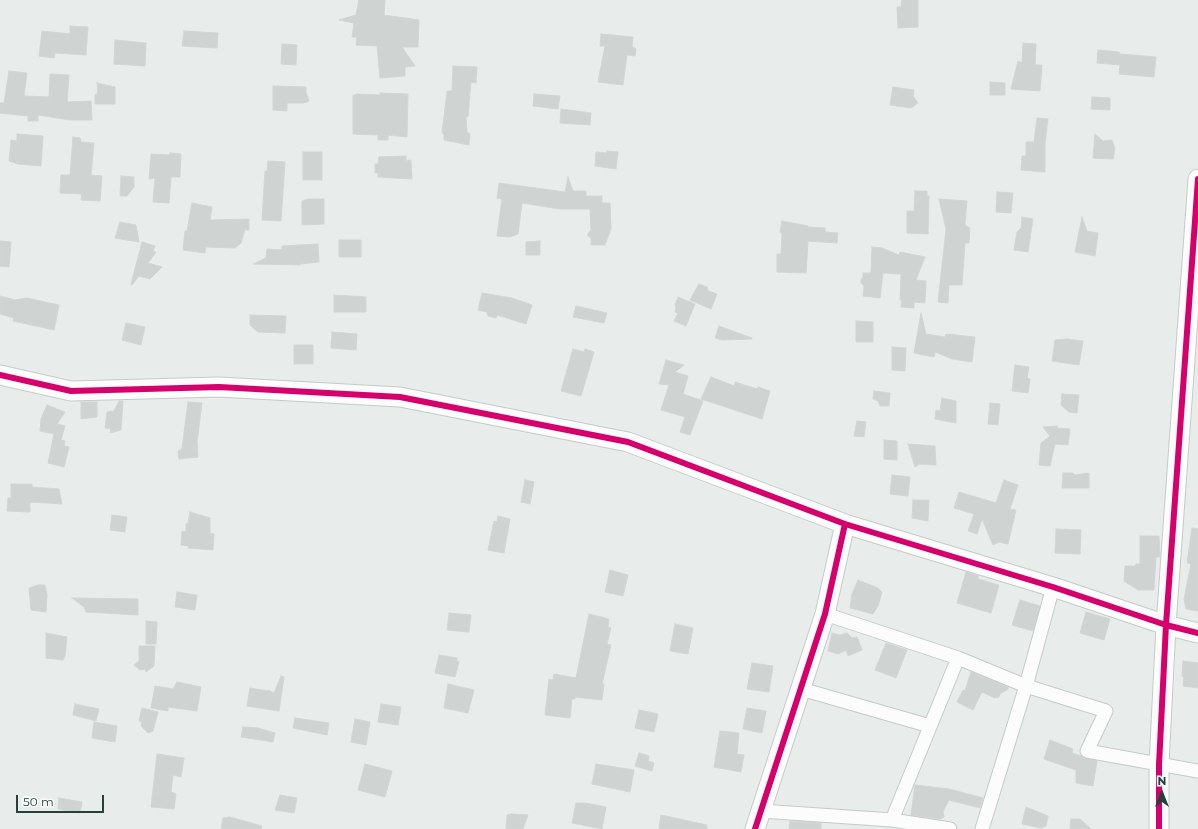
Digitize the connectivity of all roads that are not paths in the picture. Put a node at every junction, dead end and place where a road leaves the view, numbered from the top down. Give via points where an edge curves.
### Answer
1 (1198, 179) edge
2 (0, 375) edge
3 (845, 524) junction
4 (1053, 587) junction
5 (826, 614) junction
6 (1166, 625) junction
7 (1198, 633) edge
8 (958, 658) junction
9 (1026, 686) junction
10 (801, 689) junction
11 (930, 726) junction
12 (1159, 764) junction
13 (1198, 771) edge
14 (761, 811) junction
15 (892, 820) junction
16 (756, 829) edge
17 (950, 829) edge
18 (982, 829) edge
19 (1159, 829) edge

1 - 6 street
2 - 3 street via 71,390 219,387 400,397 628,442
3 - 4 street
3 - 5 street
4 - 6 street
4 - 9 street
5 - 8 street
5 - 10 street
6 - 7 street
6 - 12 street
8 - 9 street
8 - 11 street
9 - 12 street via 1106,711 1087,751
9 - 18 street
10 - 11 street
10 - 14 street
11 - 15 street
12 - 13 street
12 - 19 street
14 - 15 street
14 - 16 street
15 - 17 street

